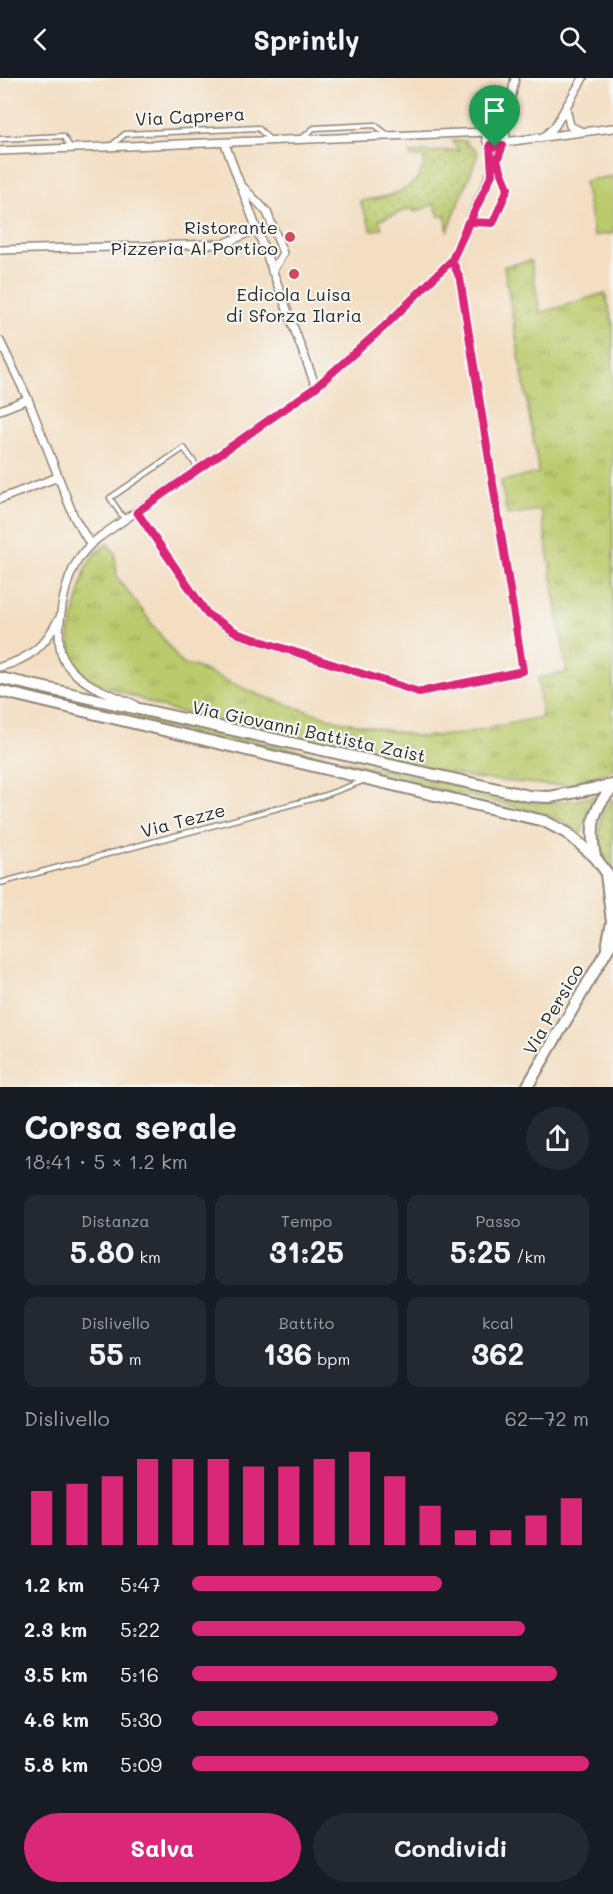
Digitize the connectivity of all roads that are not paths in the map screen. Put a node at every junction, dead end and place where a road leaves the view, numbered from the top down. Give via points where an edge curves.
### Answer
1 (515, 78) edge
2 (583, 78) edge
3 (512, 104) junction
4 (566, 108) junction
5 (613, 128) edge
6 (491, 130) junction
7 (583, 132) junction
8 (460, 135) junction
9 (545, 136) junction
10 (391, 137) junction
11 (0, 139) edge
12 (505, 139) junction
13 (298, 141) junction
14 (271, 142) junction
15 (489, 143) junction
16 (225, 144) junction
17 (109, 148) junction
18 (72, 149) junction
19 (0, 151) edge
20 (497, 161) junction
21 (492, 174) junction
22 (240, 185) junction
23 (468, 222) junction
24 (255, 230) junction
25 (0, 250) edge
26 (452, 260) junction
27 (272, 272) junction
28 (0, 341) edge
29 (316, 387) junction
30 (28, 399) junction
31 (0, 410) edge
32 (199, 469) junction
33 (58, 477) junction
34 (0, 499) edge
35 (137, 512) junction
36 (124, 520) junction
37 (90, 544) junction
38 (61, 615) junction
39 (0, 667) edge
40 (0, 678) edge
41 (0, 691) edge
42 (156, 714) junction
43 (371, 778) junction
44 (613, 786) edge
45 (595, 857) junction
46 (610, 877) edge
47 (0, 884) edge
48 (610, 943) edge
49 (527, 1087) edge

1 - 3 street
2 - 4 street
3 - 6 street
3 - 12 street
4 - 7 street via 570,126
4 - 9 street
5 - 7 street
6 - 8 street, Via Caprera
6 - 12 street via 500,128
6 - 15 street
7 - 9 street
8 - 10 street, Via Caprera
8 - 15 street, Via Caprera
9 - 12 street
10 - 13 street, Via Caprera
10 - 13 lane, Via Caprera via 375,125 314,128
11 - 18 lane, Via Caprera via 63,136
12 - 15 street, Via Caprera via 498,147
12 - 20 street
13 - 14 street, Via Caprera
14 - 16 street, Via Caprera
14 - 17 lane, Via Caprera via 258,128 125,134
15 - 21 street
16 - 17 street, Via Caprera
16 - 22 street
17 - 18 street, Via Caprera
18 - 19 street, Via Caprera
20 - 21 street
20 - 23 lane via 508,188 493,223
21 - 23 street
22 - 24 street
22 - 27 street via 267,212 284,253
23 - 26 street
24 - 25 street via 223,244
24 - 27 street
26 - 29 street
26 - 35 street via 460,279 523,671 419,692 239,634 208,615
27 - 29 street
28 - 30 street
29 - 32 street
30 - 31 street
30 - 33 street
32 - 35 street
32 - 36 lane via 184,448 110,498
33 - 34 street
33 - 37 street
35 - 36 street
36 - 37 street
37 - 38 street via 73,568
38 - 39 street via 49,638 35,652
38 - 42 street via 58,645 72,672 83,681
40 - 42 main road, Via Giovanni Battista Zaist
41 - 43 main road, Via Giovanni Battista Zaist
42 - 44 main road, Via Giovanni Battista Zaist via 530,796 550,797
43 - 45 main road, Via Giovanni Battista Zaist via 544,821 567,833
43 - 47 lane, Via Tezze via 323,796
44 - 45 main road, Via Giovanni Battista Zaist via 595,812 591,830
45 - 46 main road, Via Giovanni Battista Zaist
46 - 48 main road, Via Persico
48 - 49 main road, Via Persico

